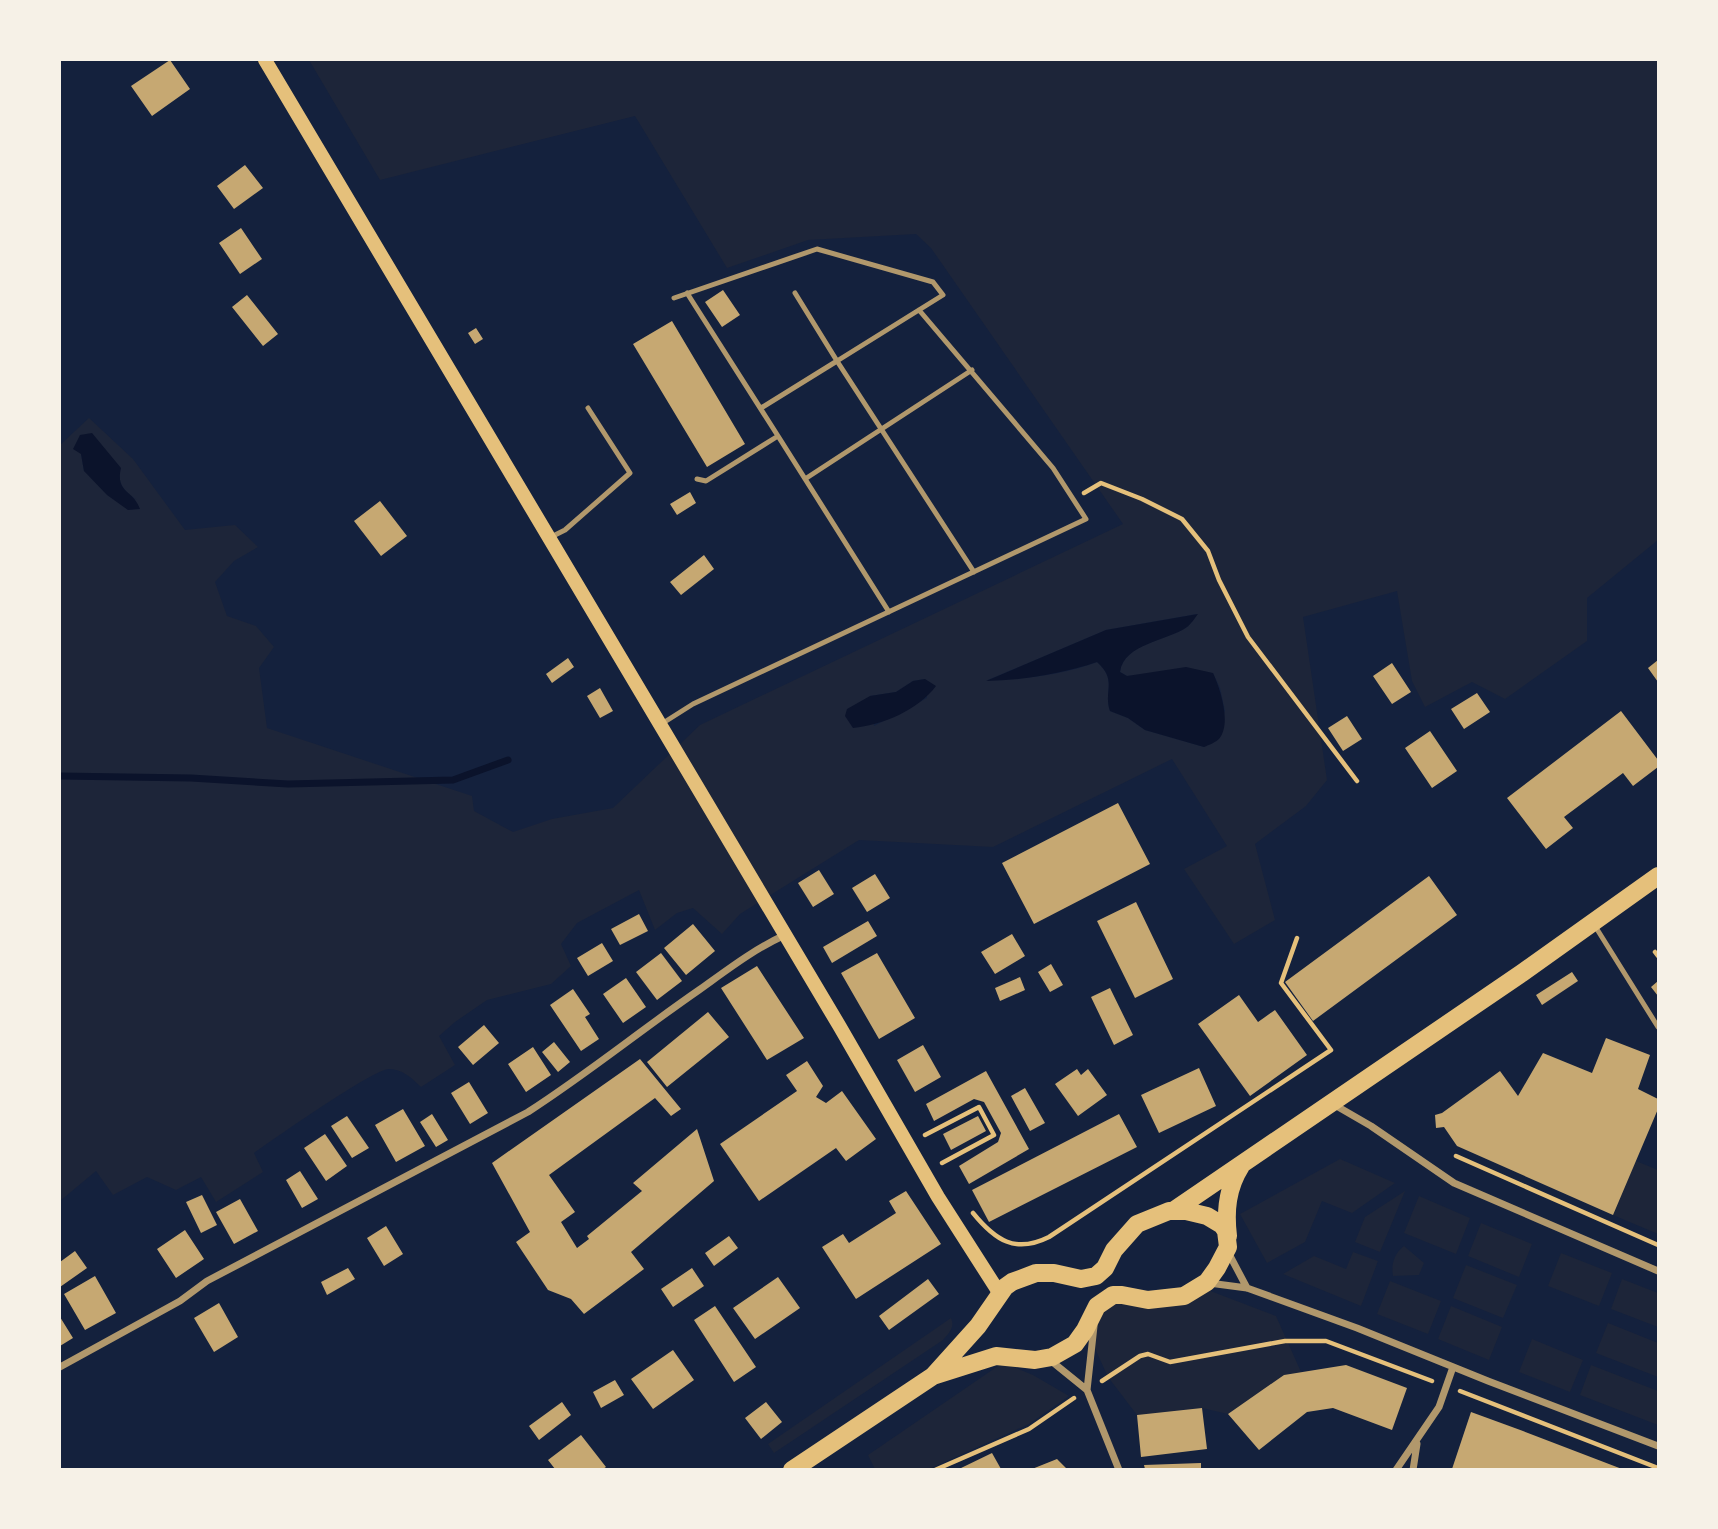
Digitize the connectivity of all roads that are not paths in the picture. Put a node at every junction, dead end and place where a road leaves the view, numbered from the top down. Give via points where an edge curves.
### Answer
1 (265, 60) edge
2 (687, 293) junction
3 (795, 293) dead end
4 (674, 298) dead end
5 (919, 310) junction
6 (837, 361) junction
7 (972, 370) junction
8 (588, 408) dead end
9 (761, 408) junction
10 (881, 430) junction
11 (778, 436) junction
12 (697, 479) dead end
13 (805, 479) junction
14 (549, 538) junction
15 (974, 572) junction
16 (889, 611) junction
17 (660, 724) junction
18 (1658, 876) edge
19 (1593, 924) junction
20 (785, 935) junction
21 (1658, 1027) edge
22 (1333, 1103) junction
23 (1243, 1164) junction
24 (1173, 1211) junction
25 (1227, 1244) junction
26 (1658, 1271) edge
27 (1207, 1282) junction
28 (1247, 1288) junction
29 (1000, 1294) junction
30 (1096, 1308) junction
31 (978, 1326) junction
32 (996, 1356) junction
33 (1048, 1358) junction
34 (60, 1367) edge
35 (1454, 1367) junction
36 (933, 1376) junction
37 (1087, 1390) junction
38 (1418, 1440) junction
39 (1658, 1446) edge
40 (792, 1469) edge
41 (1119, 1469) edge
42 (1396, 1469) edge
43 (1413, 1469) edge

1 - 14 main road
2 - 4 lane
2 - 5 lane via 817,249 933,282 943,295
2 - 9 lane
3 - 6 lane
5 - 6 lane
5 - 7 lane
6 - 9 lane
6 - 10 lane
7 - 10 lane
7 - 15 lane via 1053,468 1086,519
8 - 14 lane via 631,473 565,530
9 - 11 lane
10 - 13 lane
10 - 15 lane
11 - 12 lane via 706,481
11 - 13 lane
13 - 16 lane
14 - 17 main road
15 - 16 lane
16 - 17 lane
17 - 20 main road
18 - 19 main road
19 - 21 lane
19 - 22 main road
20 - 29 main road
20 - 34 street via 761,946 528,1112 207,1281 180,1301
22 - 23 main road
22 - 26 street via 1454,1183
23 - 24 main road
23 - 25 main road via 1228,1195
24 - 25 main road via 1211,1217 1222,1225
24 - 29 main road via 1137,1224 1096,1276 1077,1279 1037,1273 1012,1282
25 - 27 main road
25 - 28 street
27 - 28 street
27 - 30 main road via 1175,1298 1110,1296
28 - 35 street
29 - 31 main road
30 - 33 main road via 1075,1344
30 - 37 street
31 - 32 main road via 979,1340
31 - 36 main road
32 - 33 main road
32 - 36 main road
33 - 37 street
35 - 38 street via 1439,1406
35 - 39 street
36 - 40 main road
37 - 41 street
38 - 42 street
38 - 43 street

